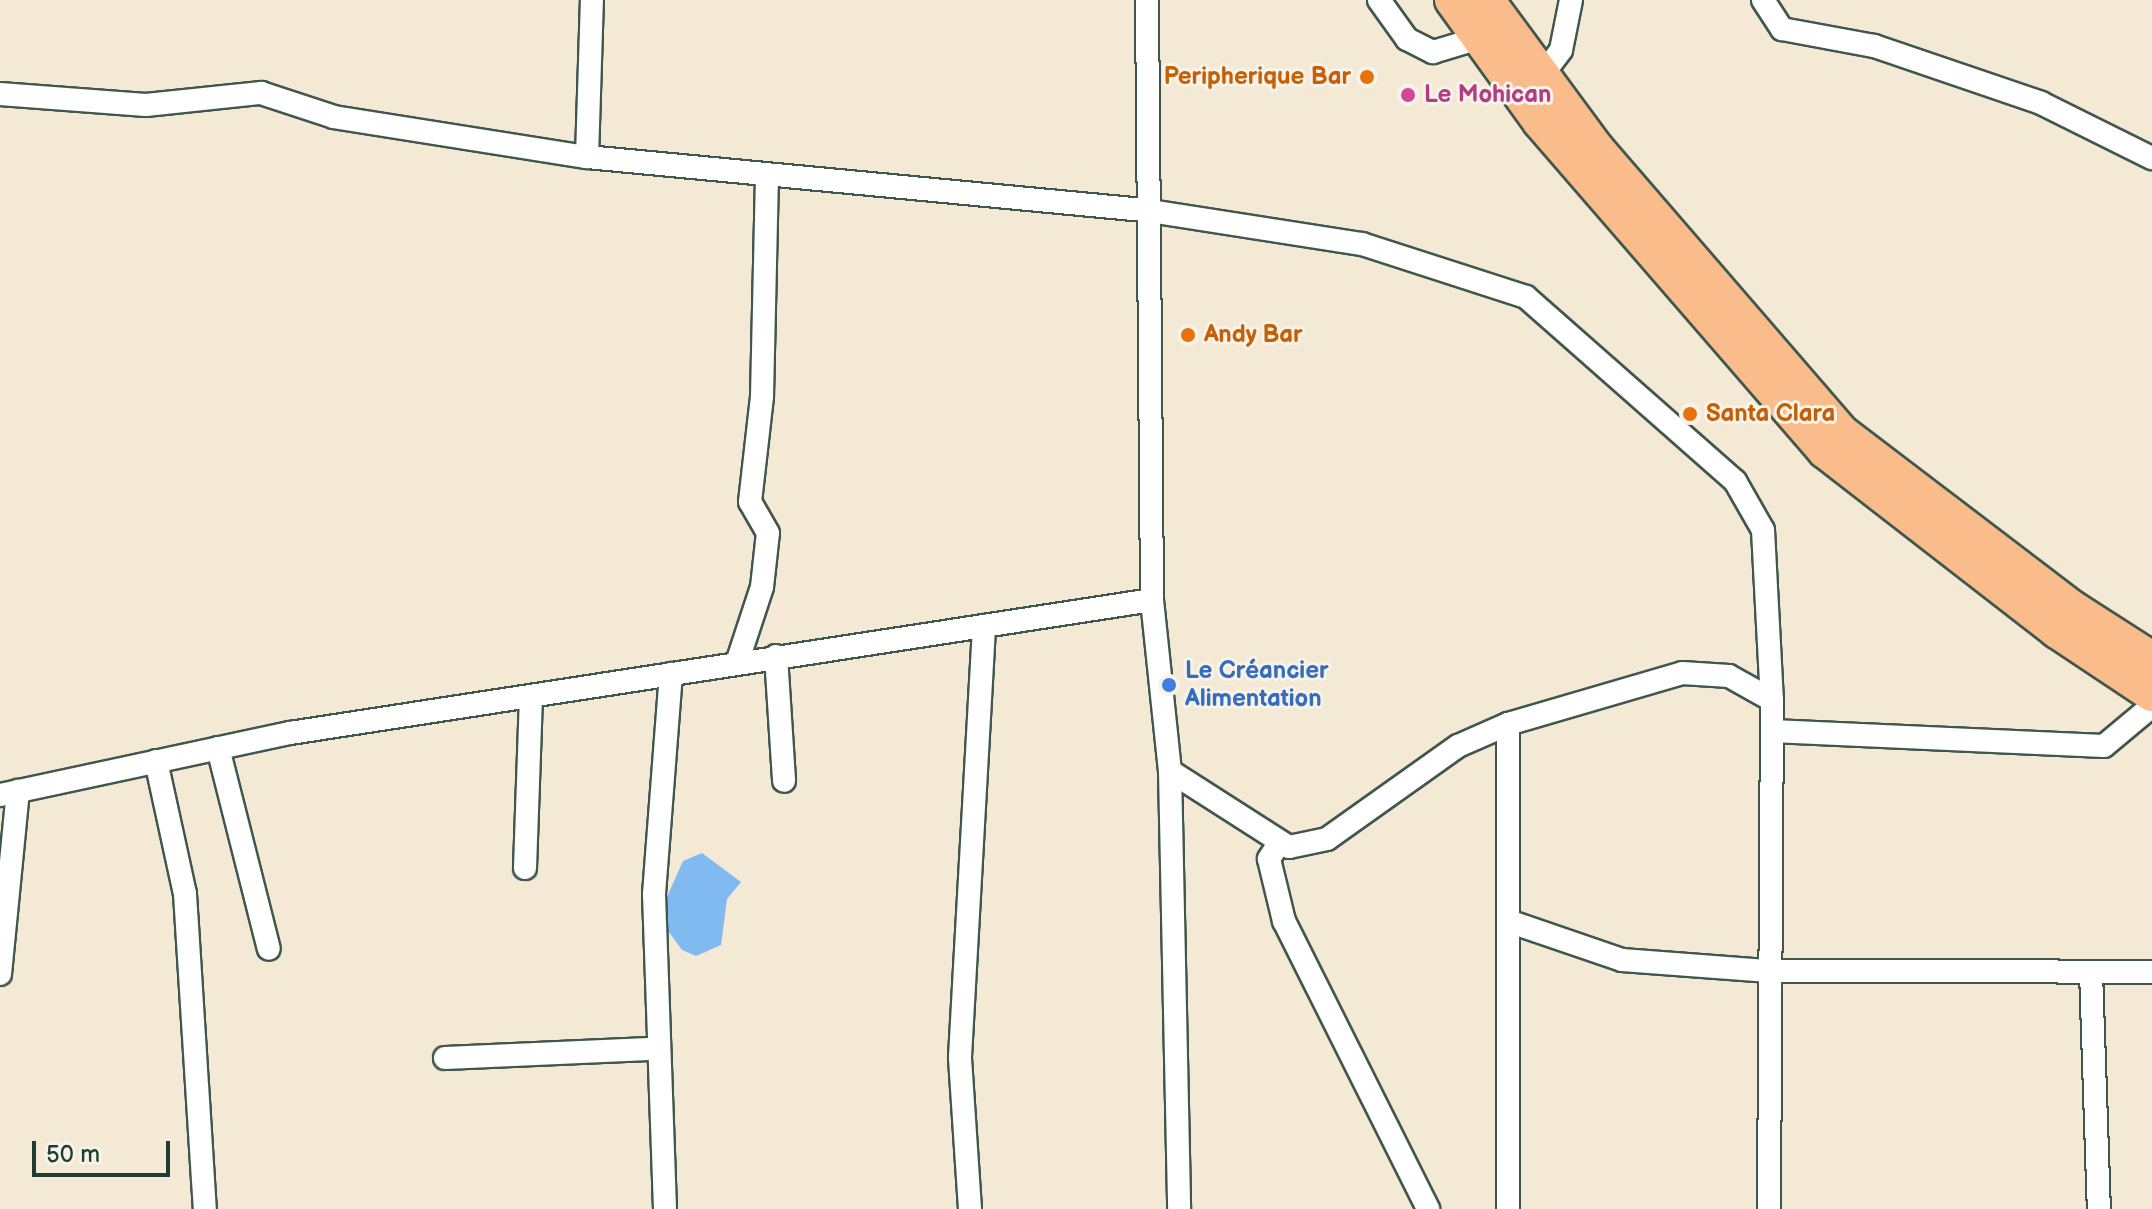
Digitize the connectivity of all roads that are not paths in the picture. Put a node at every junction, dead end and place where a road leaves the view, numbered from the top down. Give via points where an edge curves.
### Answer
1 (592, 0) edge
2 (1147, 0) edge
3 (1379, 0) edge
4 (1452, 0) edge
5 (1487, 0) edge
6 (1571, 0) edge
7 (1763, 0) edge
8 (1476, 39) junction
9 (1540, 78) junction
10 (0, 94) edge
11 (587, 157) junction
12 (2152, 158) edge
13 (767, 174) junction
14 (1144, 210) junction
15 (1152, 600) junction
16 (984, 626) junction
17 (776, 656) junction
18 (2152, 659) edge
19 (737, 663) junction
20 (671, 674) junction
21 (2152, 694) edge
22 (531, 696) junction
23 (1772, 700) junction
24 (2152, 706) edge
25 (1508, 724) junction
26 (1772, 731) junction
27 (218, 748) junction
28 (156, 761) junction
29 (1170, 771) junction
30 (784, 781) dead end
31 (9, 793) edge
32 (7, 816) edge
33 (1279, 843) junction
34 (525, 868) dead end
35 (1511, 922) junction
36 (269, 949) dead end
37 (1770, 971) junction
38 (2091, 972) junction
39 (2152, 972) edge
40 (0, 974) edge
41 (655, 1049) junction
42 (445, 1058) dead end
43 (205, 1209) edge
44 (665, 1209) edge
45 (970, 1209) edge
46 (1179, 1209) edge
47 (1428, 1209) edge
48 (1508, 1209) edge
49 (1769, 1209) edge
50 (2099, 1209) edge

1 - 11 street
2 - 14 street
3 - 8 street via 1407,39 1433,52
4 - 8 main road
5 - 9 main road
6 - 9 street via 1561,50
7 - 12 street via 1782,29 1874,46 2041,103
8 - 21 main road via 1637,238 1825,451 2057,631
9 - 18 main road via 1840,431 2074,609
10 - 11 street via 146,105 261,93 334,117
11 - 13 street
13 - 14 street
13 - 19 street via 762,396 750,502 768,533 762,587
14 - 15 street
14 - 23 street via 1362,244 1526,297 1575,333 1753,506 1763,530
15 - 16 street
15 - 29 street
16 - 17 street
16 - 45 street via 960,1057
17 - 19 street
17 - 30 street
19 - 20 street
20 - 22 street
20 - 41 street via 654,894
22 - 27 street
22 - 34 street
23 - 25 street via 1729,676 1682,673
23 - 26 street
24 - 26 street via 2104,746
25 - 33 street via 1458,746 1327,839
25 - 35 street
26 - 37 street
27 - 28 street
27 - 36 street
28 - 31 street
28 - 43 street via 188,925
29 - 33 street
29 - 46 street
31 - 32 street
32 - 40 street
33 - 47 street via 1269,859 1284,921
35 - 37 street via 1622,960
35 - 48 street
37 - 38 street
37 - 49 street
38 - 39 street
38 - 50 street
41 - 42 street
41 - 44 street

